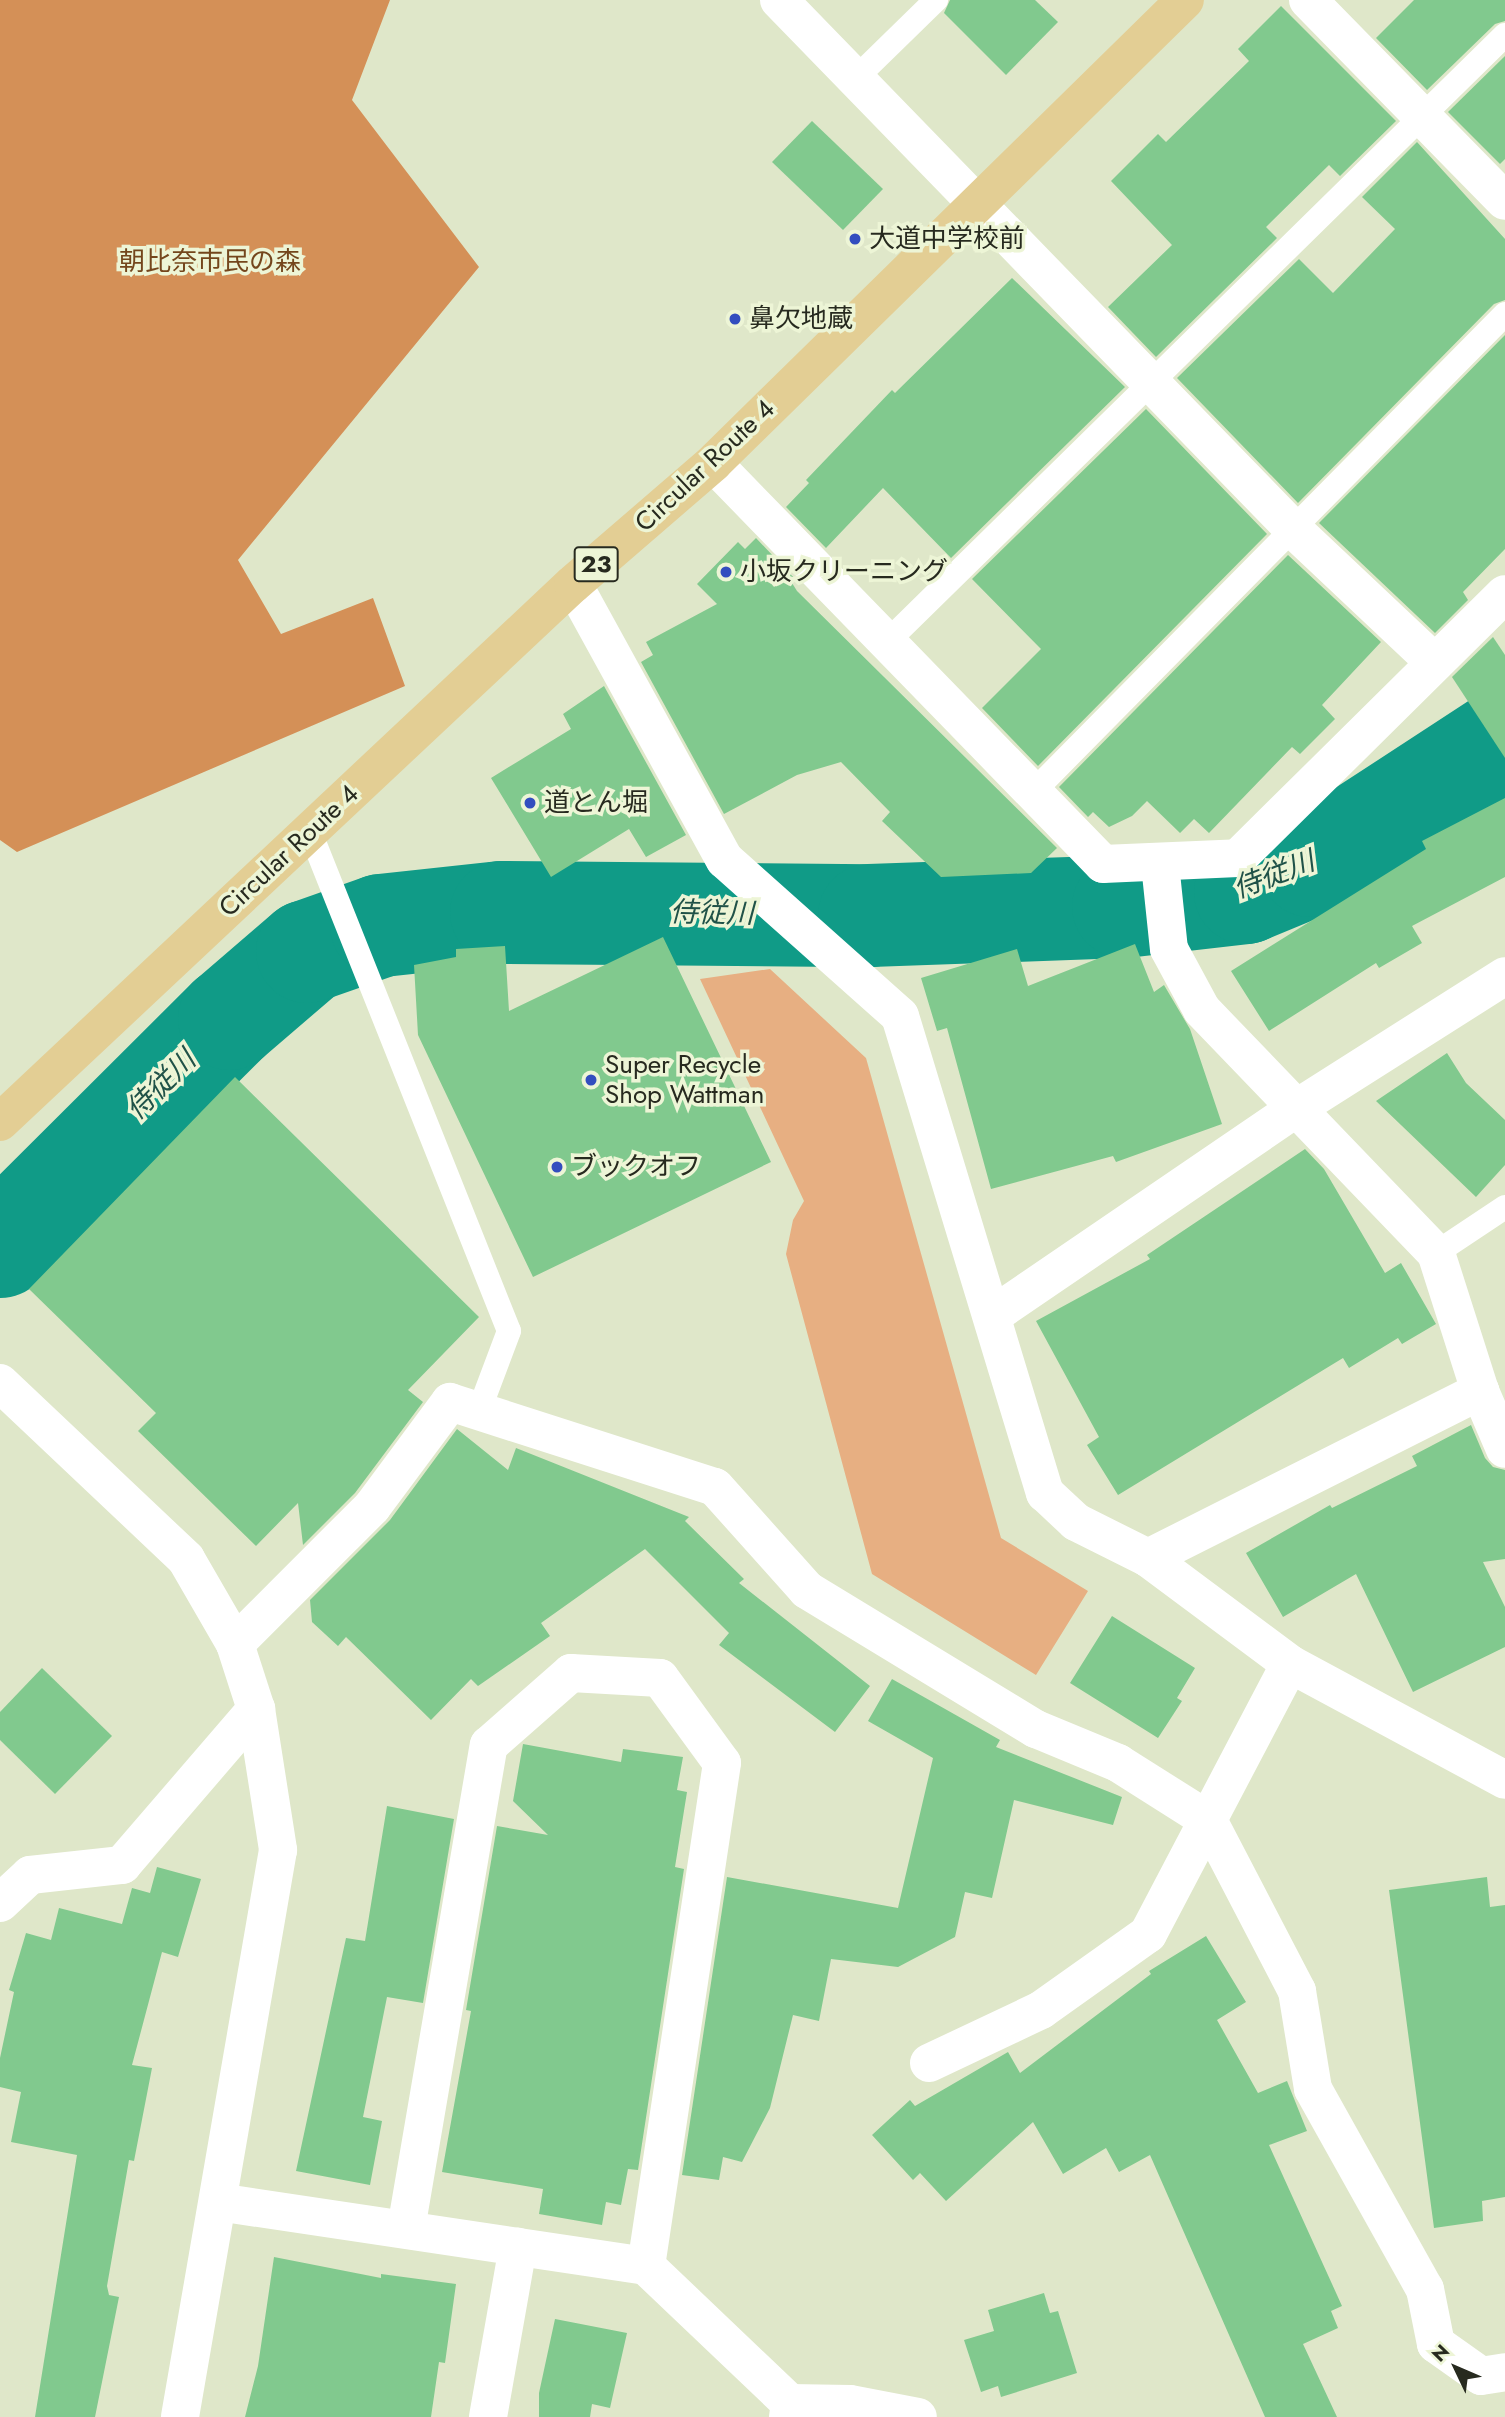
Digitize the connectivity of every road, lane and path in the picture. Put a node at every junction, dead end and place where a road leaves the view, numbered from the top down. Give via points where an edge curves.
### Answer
1 (779, 0) edge
2 (936, 0) edge
3 (1185, 0) edge
4 (1308, 0) edge
5 (1505, 35) edge
6 (856, 78) junction
7 (1422, 116) junction
8 (1505, 201) edge
9 (977, 202) junction
10 (1505, 314) edge
11 (1151, 383) junction
12 (713, 463) junction
13 (1293, 528) junction
14 (573, 584) junction
15 (1501, 607) edge
16 (887, 642) junction
17 (1435, 663) junction
18 (1035, 790) junction
19 (310, 832) junction
20 (1160, 864) junction
21 (1505, 976) edge
22 (1297, 1108) junction
23 (0, 1122) edge
24 (1505, 1207) edge
25 (1436, 1253) junction
26 (993, 1315) junction
27 (0, 1383) edge
28 (1480, 1391) junction
29 (479, 1411) junction
30 (1505, 1448) edge
31 (1148, 1558) junction
32 (235, 1644) junction
33 (1290, 1664) junction
34 (256, 1709) junction
35 (1505, 1780) edge
36 (1208, 1820) junction
37 (0, 1903) edge
38 (929, 2063) dead end
39 (218, 2202) junction
40 (406, 2229) junction
41 (517, 2247) junction
42 (646, 2266) junction
43 (1505, 2372) edge
44 (789, 2410) edge
45 (180, 2417) edge
46 (488, 2417) edge
47 (918, 2417) edge

1 - 6 street
2 - 6 lane
3 - 9 main road, Circular Route 4 / 23
4 - 7 street
5 - 7 lane
6 - 9 street
7 - 8 street
7 - 11 lane
9 - 11 street
9 - 12 main road, Circular Route 4 / 23
10 - 13 lane
11 - 13 street
11 - 16 lane
12 - 14 main road, Circular Route 4 / 23
12 - 16 street
13 - 17 street
13 - 18 lane
14 - 19 main road, Circular Route 4 / 23
14 - 26 street via 725,860 900,1016
15 - 17 street
16 - 18 street
17 - 20 street via 1238,858
18 - 20 street via 1103,864
19 - 23 main road, Circular Route 4 / 23
19 - 29 lane via 509,1331
20 - 22 street via 1169,948 1202,1010
21 - 22 street
22 - 25 street
22 - 26 street
24 - 25 lane
25 - 28 street
26 - 31 street via 1045,1493 1076,1522
27 - 32 street via 186,1559
28 - 30 street
28 - 31 street
29 - 32 street via 450,1402 372,1507
29 - 36 street via 715,1487 807,1590 1036,1729 1118,1763
31 - 33 street
32 - 34 street
33 - 35 street
33 - 36 street
34 - 37 street via 122,1865 30,1875
34 - 39 street via 278,1850
36 - 38 street via 1148,1934 1041,2010
36 - 43 street via 1297,1991 1312,2089 1425,2289 1436,2344 1481,2376
39 - 40 street
39 - 45 street
40 - 41 street
40 - 42 street via 489,1745 571,1673 660,1678 722,1763
41 - 42 street
41 - 46 street
42 - 44 street
44 - 47 street via 850,2404

